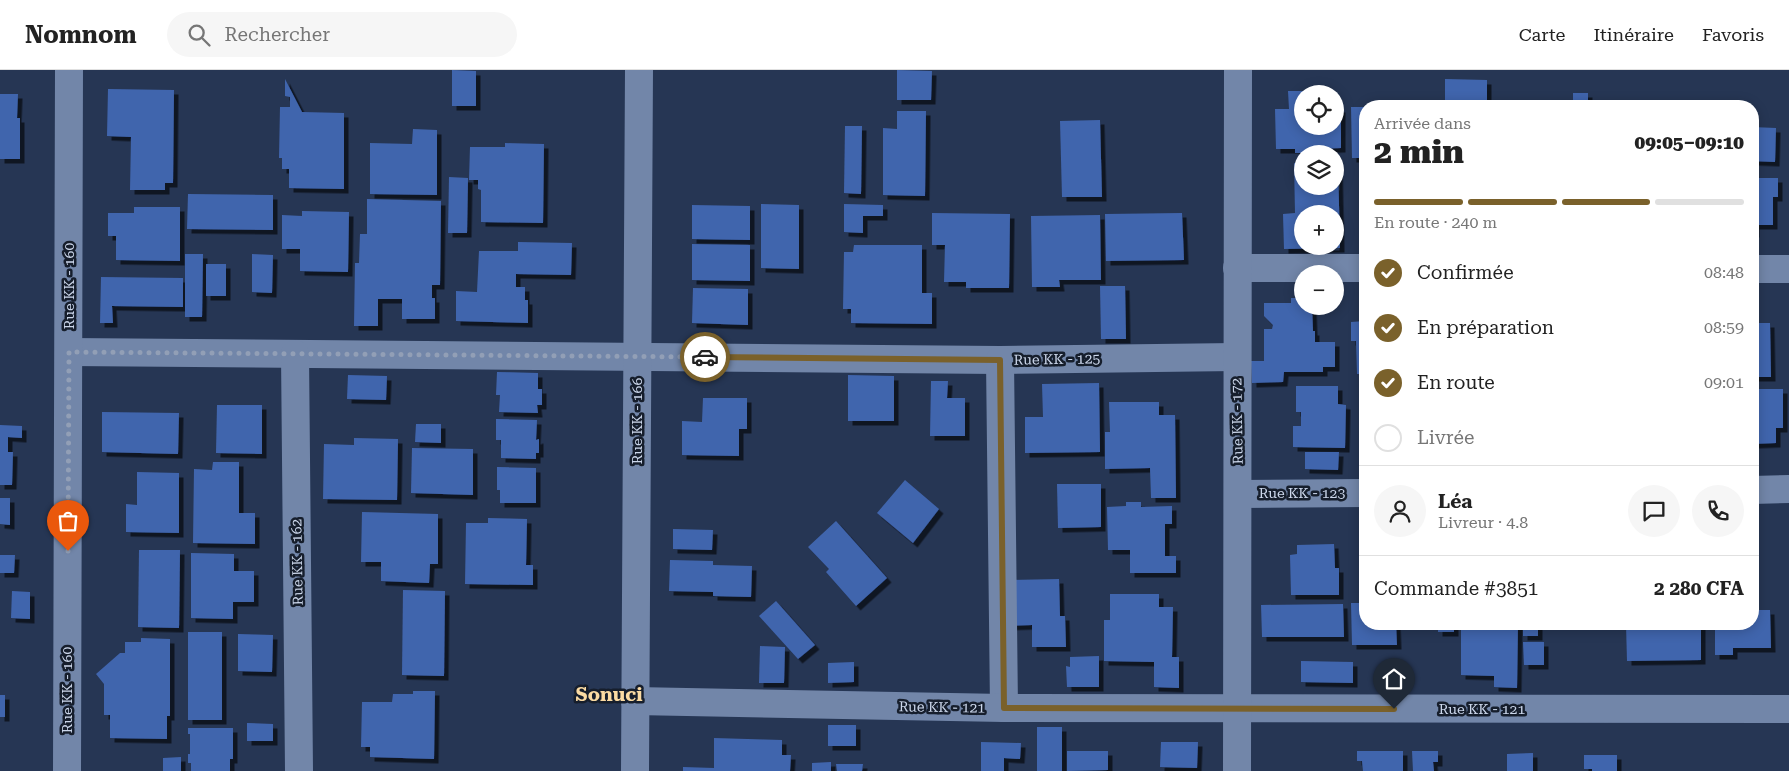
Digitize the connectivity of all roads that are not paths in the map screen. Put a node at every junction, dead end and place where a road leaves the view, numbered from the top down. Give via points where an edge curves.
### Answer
1 (69, 70) edge
2 (639, 70) edge
3 (1238, 70) edge
4 (1237, 268) junction
5 (1359, 268) edge
6 (1759, 269) edge
7 (1789, 269) edge
8 (69, 352) junction
9 (295, 354) junction
10 (637, 357) junction
11 (1236, 358) junction
12 (1000, 360) junction
13 (1759, 490) edge
14 (1789, 490) edge
15 (1359, 493) edge
16 (1239, 494) junction
17 (635, 701) junction
18 (1004, 708) junction
19 (1237, 709) junction
20 (1789, 709) edge
21 (67, 771) edge
22 (299, 771) edge
23 (635, 771) edge
24 (1237, 771) edge

1 - 8 street, Rue KK - 160
2 - 10 street, Rue KK - 166
3 - 4 street, Rue KK - 172
4 - 5 street
4 - 11 street, Rue KK - 172
6 - 7 street
8 - 9 street, Rue KK - 125
8 - 21 street, Rue KK - 160
9 - 10 street, Rue KK - 125
9 - 22 street, Rue KK - 162
10 - 12 street, Rue KK - 125
10 - 17 street, Rue KK - 166
11 - 12 street, Rue KK - 125
11 - 16 street, Rue KK - 172
12 - 18 street
13 - 14 street
15 - 16 street, Rue KK - 123
16 - 19 street, Rue KK - 172
17 - 18 street, Rue KK - 121
17 - 23 street, Rue KK - 166
18 - 19 street, Rue KK - 121
19 - 20 street, Rue KK - 121
19 - 24 street, Rue KK - 172

